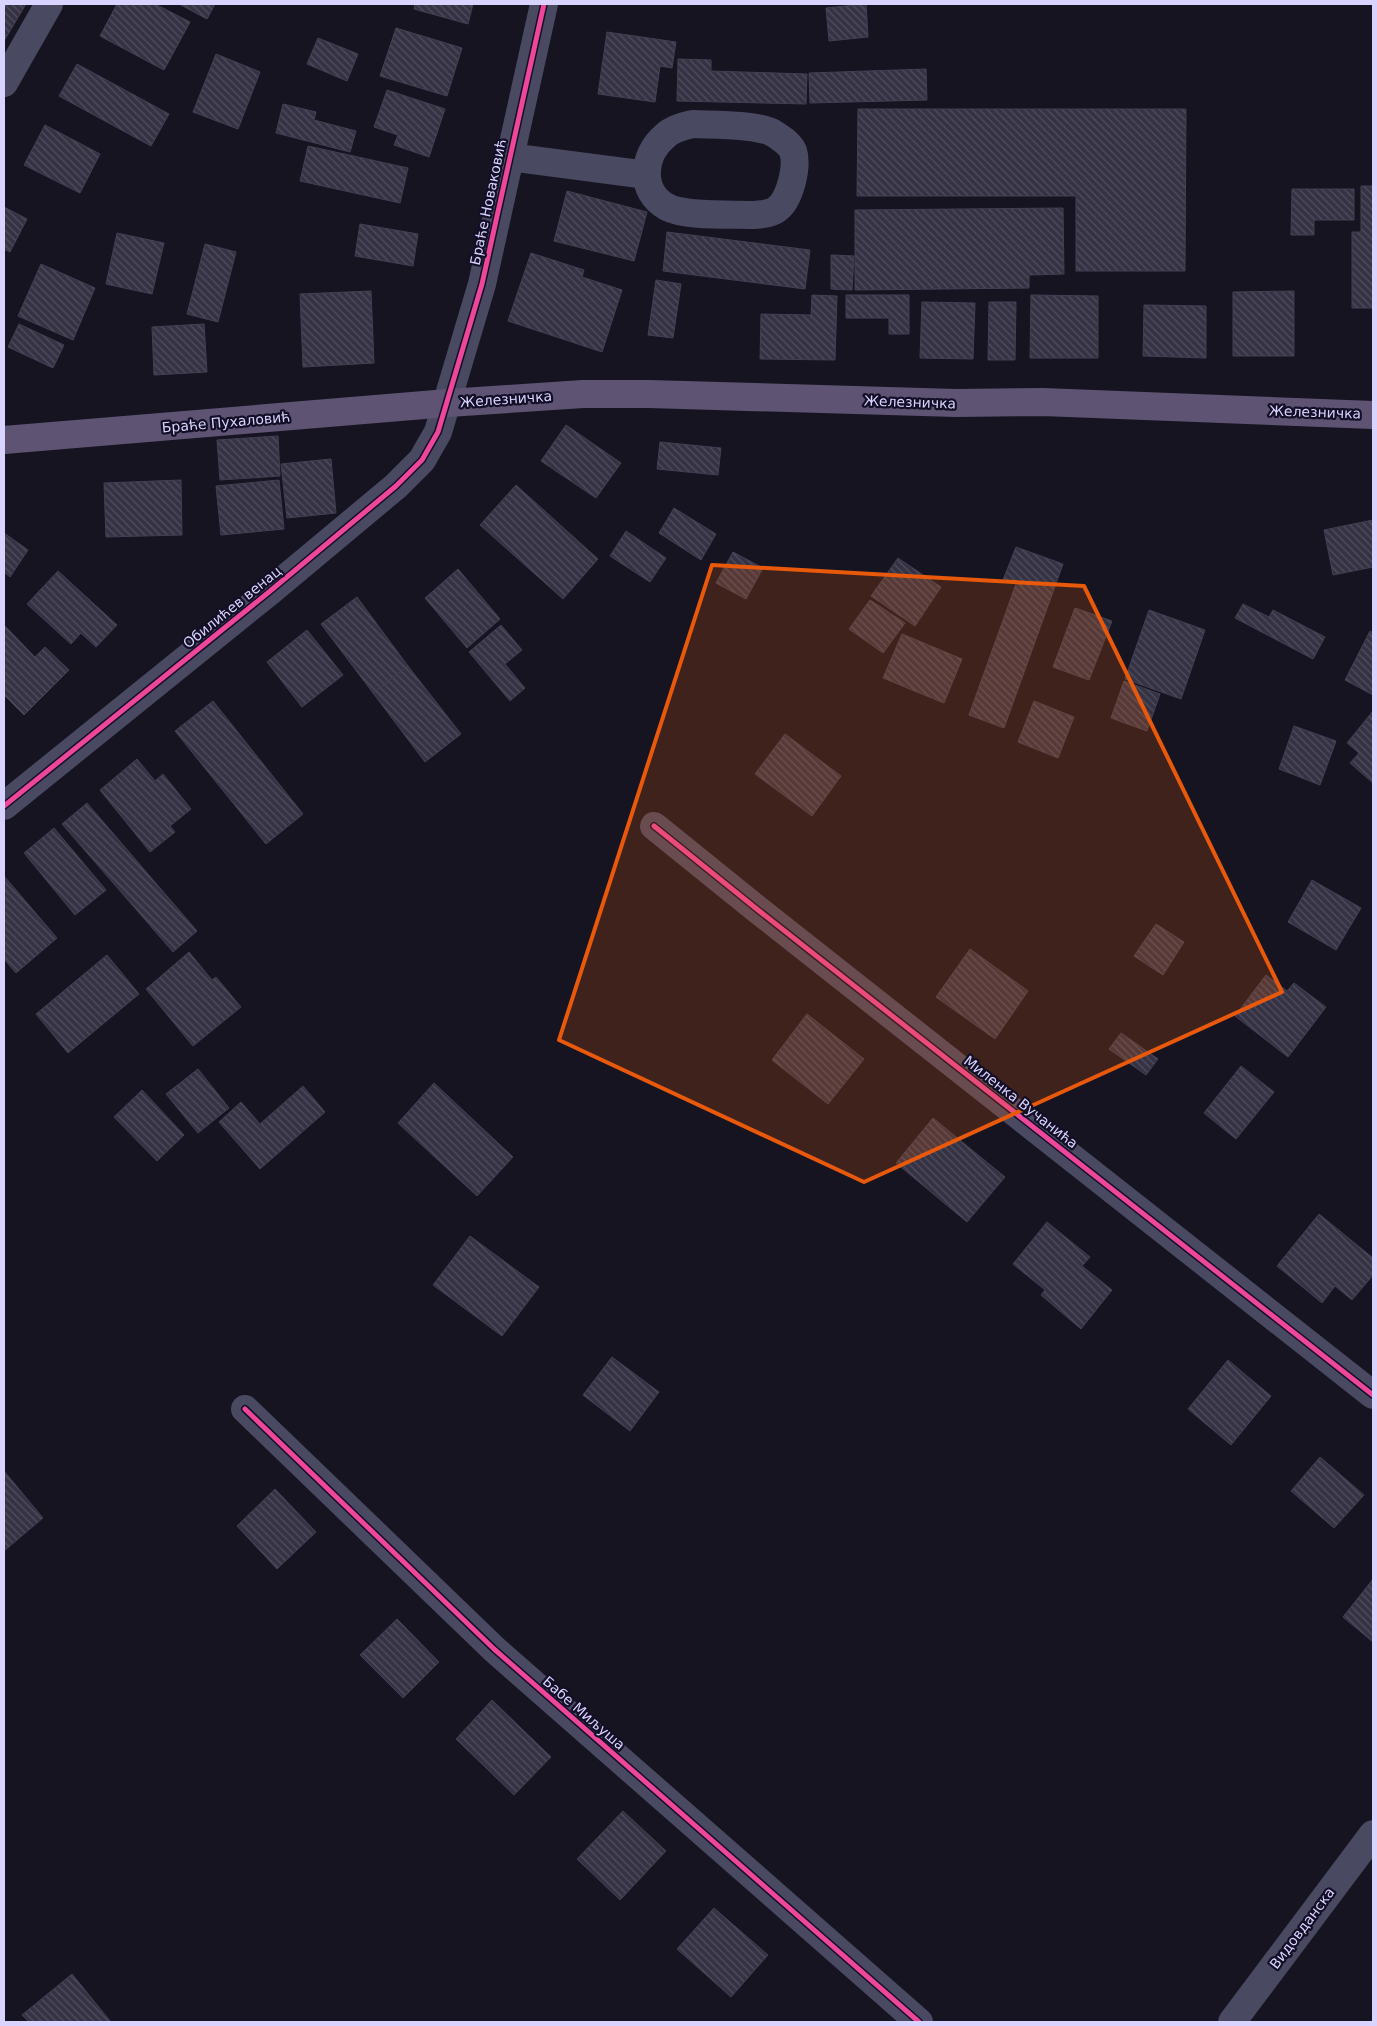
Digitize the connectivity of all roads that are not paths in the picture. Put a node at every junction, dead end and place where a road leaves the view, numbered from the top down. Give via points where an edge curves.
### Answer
1 (49, 4) edge
2 (544, 4) edge
3 (4, 83) edge
4 (509, 157) junction
5 (647, 175) junction
6 (448, 403) junction
7 (1373, 415) edge
8 (4, 440) edge
9 (4, 806) edge
10 (654, 826) dead end
11 (1373, 1395) edge
12 (245, 1409) dead end
13 (1373, 1834) edge
14 (919, 2022) edge
15 (1232, 2022) edge

1 - 3 street
2 - 4 street, Браће Новаковић
4 - 5 street
4 - 6 street, Браће Новаковић via 482,284
5 - 5 street via 651,194 668,208 681,212 766,214 776,210 788,195 794,158 787,142 763,129 693,124 665,135 651,153
6 - 7 main road, Железничка via 582,394 648,394 956,403 1043,402
6 - 8 main road, Браће Пухаловић
6 - 9 street, Обилићев венац via 438,432 422,460 396,486
10 - 11 street, Миленка Вучанића
12 - 14 street, Бабе Миљуша via 494,1649
13 - 15 street, Видовданска

